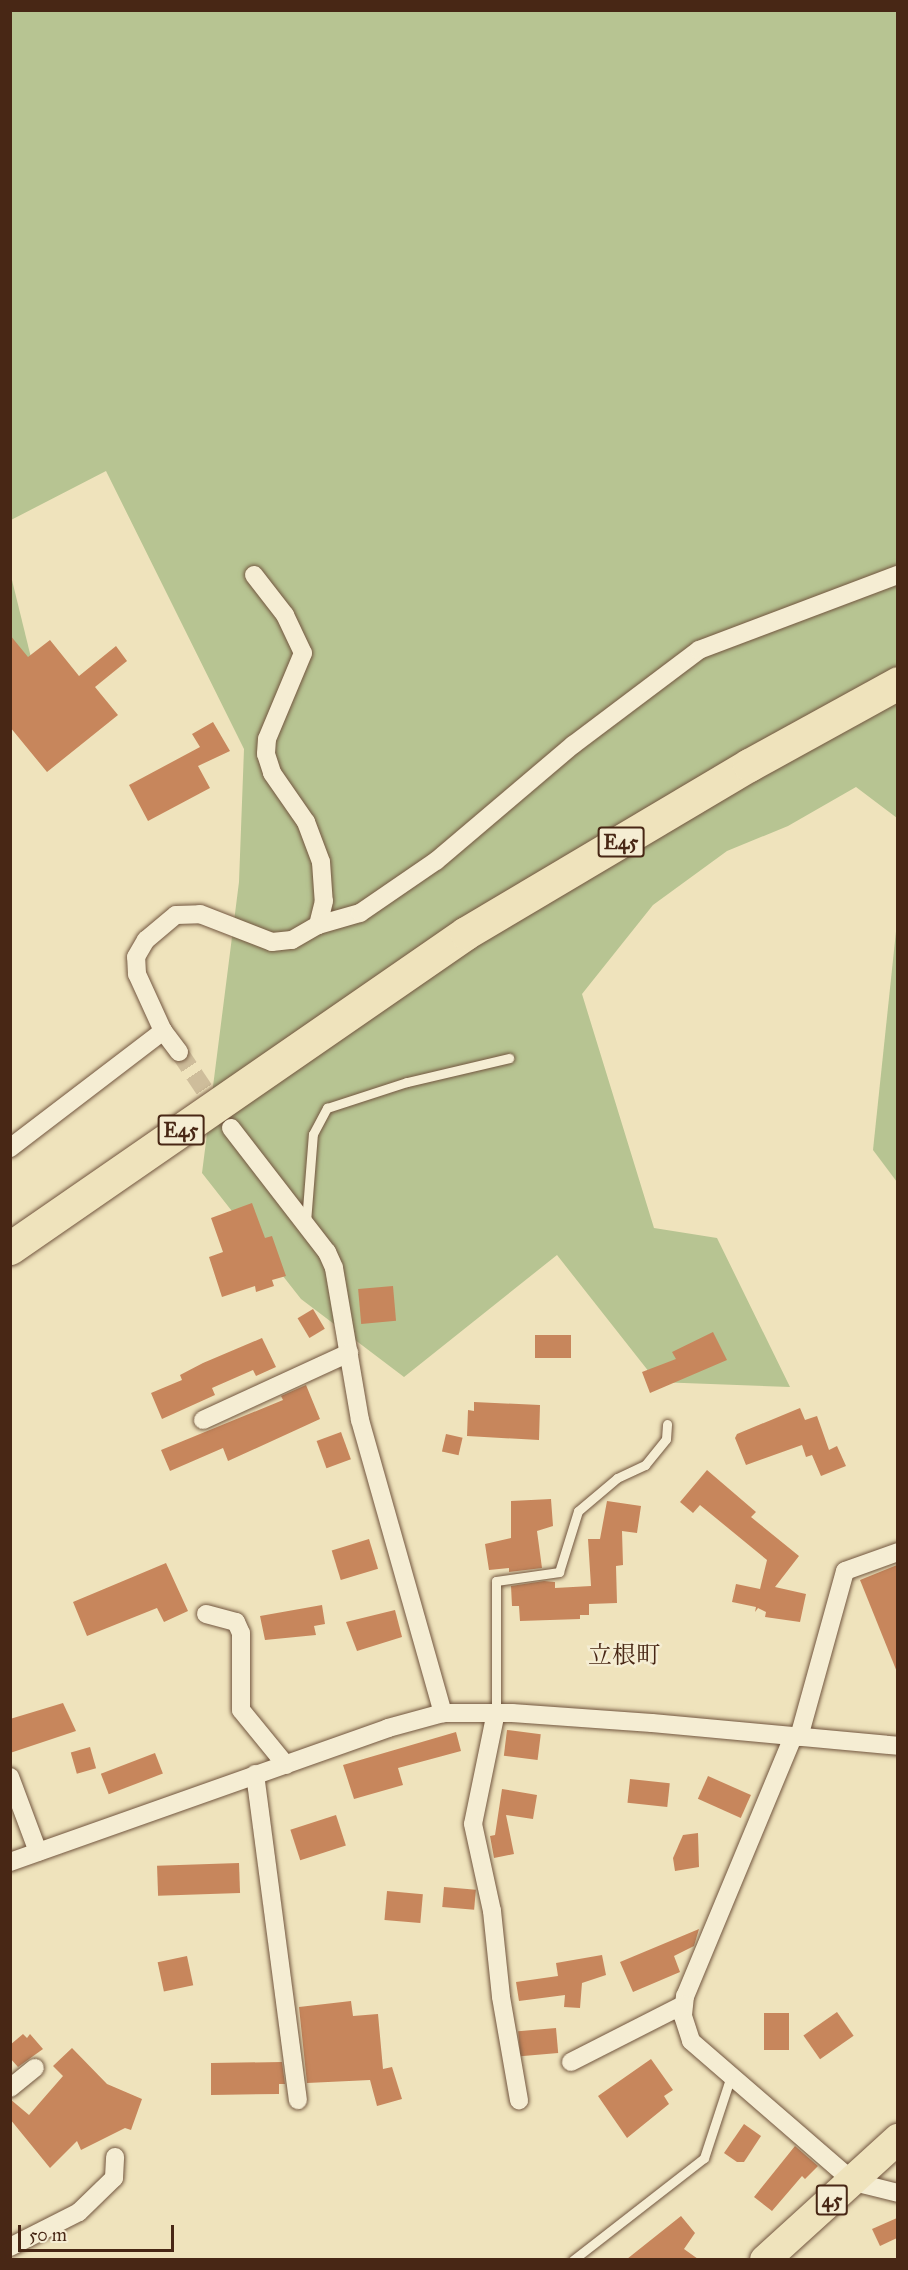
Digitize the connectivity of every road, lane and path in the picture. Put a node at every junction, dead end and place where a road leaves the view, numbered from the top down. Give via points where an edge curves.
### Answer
1 (254, 575) dead end
2 (897, 575) edge
3 (897, 683) edge
4 (318, 925) junction
5 (350, 1010) junction
6 (163, 1031) junction
7 (179, 1052) tunnel mouth
8 (509, 1058) dead end
9 (231, 1128) tunnel mouth
10 (10, 1148) edge
11 (10, 1221) edge
12 (306, 1225) junction
13 (10, 1248) edge
14 (349, 1353) junction
15 (203, 1420) dead end
16 (667, 1424) dead end
17 (897, 1552) edge
18 (206, 1614) dead end
19 (496, 1712) junction
20 (443, 1713) junction
21 (796, 1737) junction
22 (897, 1746) edge
23 (286, 1765) junction
24 (255, 1774) junction
25 (10, 1777) edge
26 (38, 1852) junction
27 (10, 1862) edge
28 (684, 2016) junction
29 (571, 2062) dead end
30 (35, 2068) dead end
31 (731, 2076) junction
32 (10, 2088) edge
33 (298, 2100) dead end
34 (519, 2100) dead end
35 (897, 2139) edge
36 (115, 2157) dead end
37 (854, 2182) junction
38 (897, 2193) edge
39 (10, 2247) edge
40 (573, 2259) edge
41 (765, 2259) edge

1 - 4 street via 285,615 303,653 267,739 266,754 272,773 306,822 321,862 324,901
2 - 4 street via 699,650 573,745 436,861 360,913
3 - 5 highway, E45 via 749,765 466,933
4 - 6 street via 292,940 272,942 200,914 176,915 146,940 136,957 137,974
5 - 11 highway, E45 via 183,1107
5 - 13 highway, E45
6 - 7 street
6 - 10 street
8 - 12 lane via 407,1082 327,1108 313,1134
9 - 12 street
12 - 14 street via 334,1268
14 - 15 street
14 - 20 street via 360,1420
16 - 19 lane via 666,1439 645,1465 617,1478 578,1511 560,1572 496,1581
17 - 21 street via 845,1571
18 - 23 street via 236,1622 241,1633 241,1710
19 - 20 street
19 - 21 street
19 - 34 street via 473,1824 492,1911 501,1997
20 - 23 street via 388,1728
21 - 22 street
21 - 28 street
23 - 24 street
24 - 26 street
24 - 33 street
25 - 26 street
26 - 27 street
28 - 29 street
28 - 31 street via 691,2041
30 - 32 street
31 - 37 street
31 - 40 lane via 704,2158
35 - 37 highway, 45
36 - 39 street via 114,2178 79,2212
37 - 38 street
37 - 41 highway, 45

